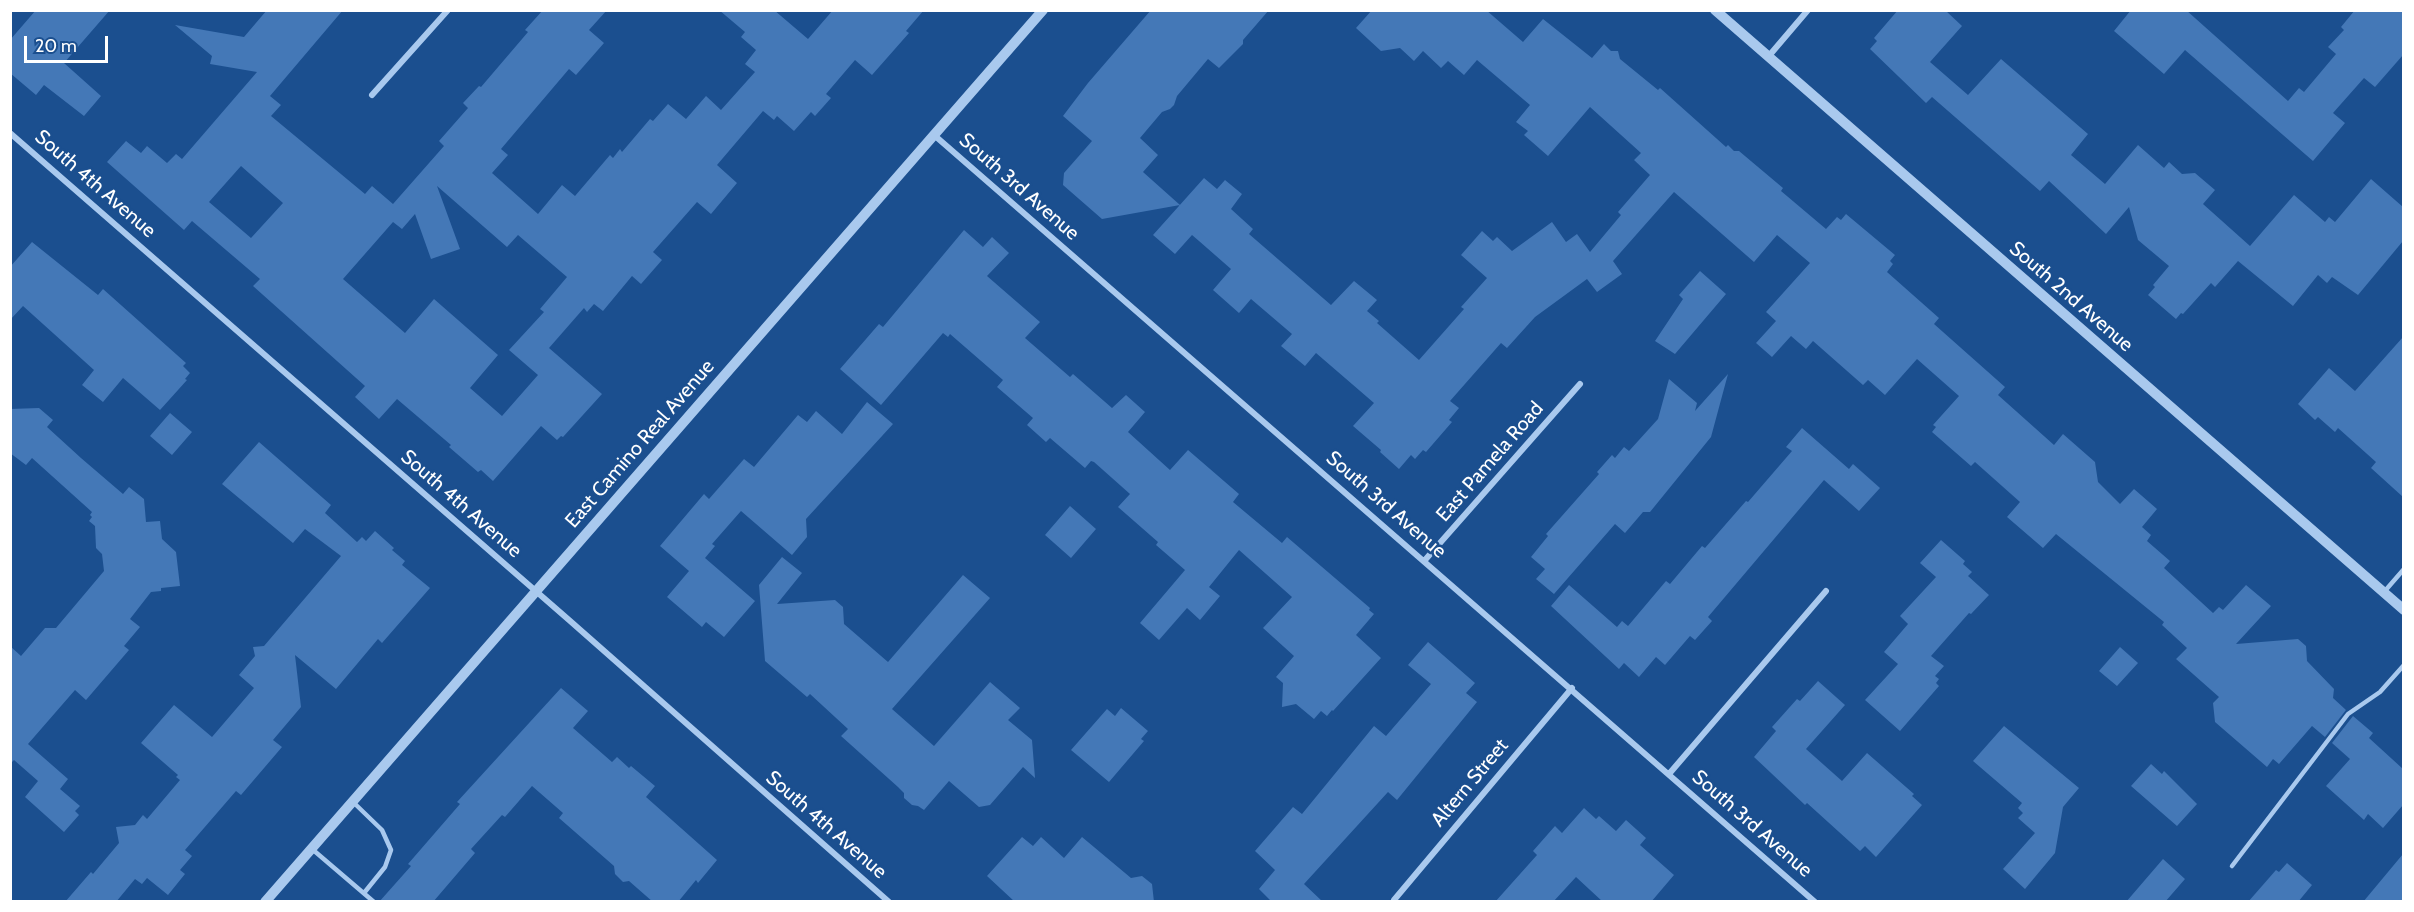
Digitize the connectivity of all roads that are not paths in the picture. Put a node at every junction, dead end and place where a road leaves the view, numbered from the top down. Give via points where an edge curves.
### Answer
1 (448, 10) edge
2 (1044, 10) edge
3 (1715, 10) edge
4 (1808, 10) edge
5 (1768, 57) junction
6 (372, 94) dead end
7 (10, 133) edge
8 (934, 135) junction
9 (1580, 384) dead end
10 (1425, 560) junction
11 (2403, 569) edge
12 (536, 591) junction
13 (1826, 591) dead end
14 (2384, 592) junction
15 (2403, 610) edge
16 (2403, 665) edge
17 (1572, 688) junction
18 (1670, 774) junction
19 (353, 801) junction
20 (312, 849) junction
21 (2232, 866) dead end
22 (364, 893) junction
23 (1394, 900) dead end
24 (265, 902) edge
25 (374, 902) edge
26 (889, 902) edge
27 (1815, 902) edge

1 - 6 street
2 - 8 street, East Camino Real Avenue
3 - 5 street, South 2nd Avenue
4 - 5 street
5 - 14 street, South 2nd Avenue
7 - 12 street, South 4th Avenue
8 - 10 street, South 3rd Avenue
8 - 12 street, East Camino Real Avenue
9 - 10 street, East Pamela Road
10 - 17 street, South 3rd Avenue
11 - 14 lane
12 - 19 street, East Camino Real Avenue
12 - 26 street, South 4th Avenue
13 - 18 street
14 - 15 street, South 2nd Avenue
16 - 21 lane via 2380,692 2348,714
17 - 18 street, South 3rd Avenue
17 - 23 street, Altern Street
18 - 27 street, South 3rd Avenue
19 - 20 street, East Camino Real Avenue
19 - 22 lane via 382,830 392,850 385,867
20 - 22 lane
20 - 24 street, East Camino Real Avenue
22 - 25 lane

